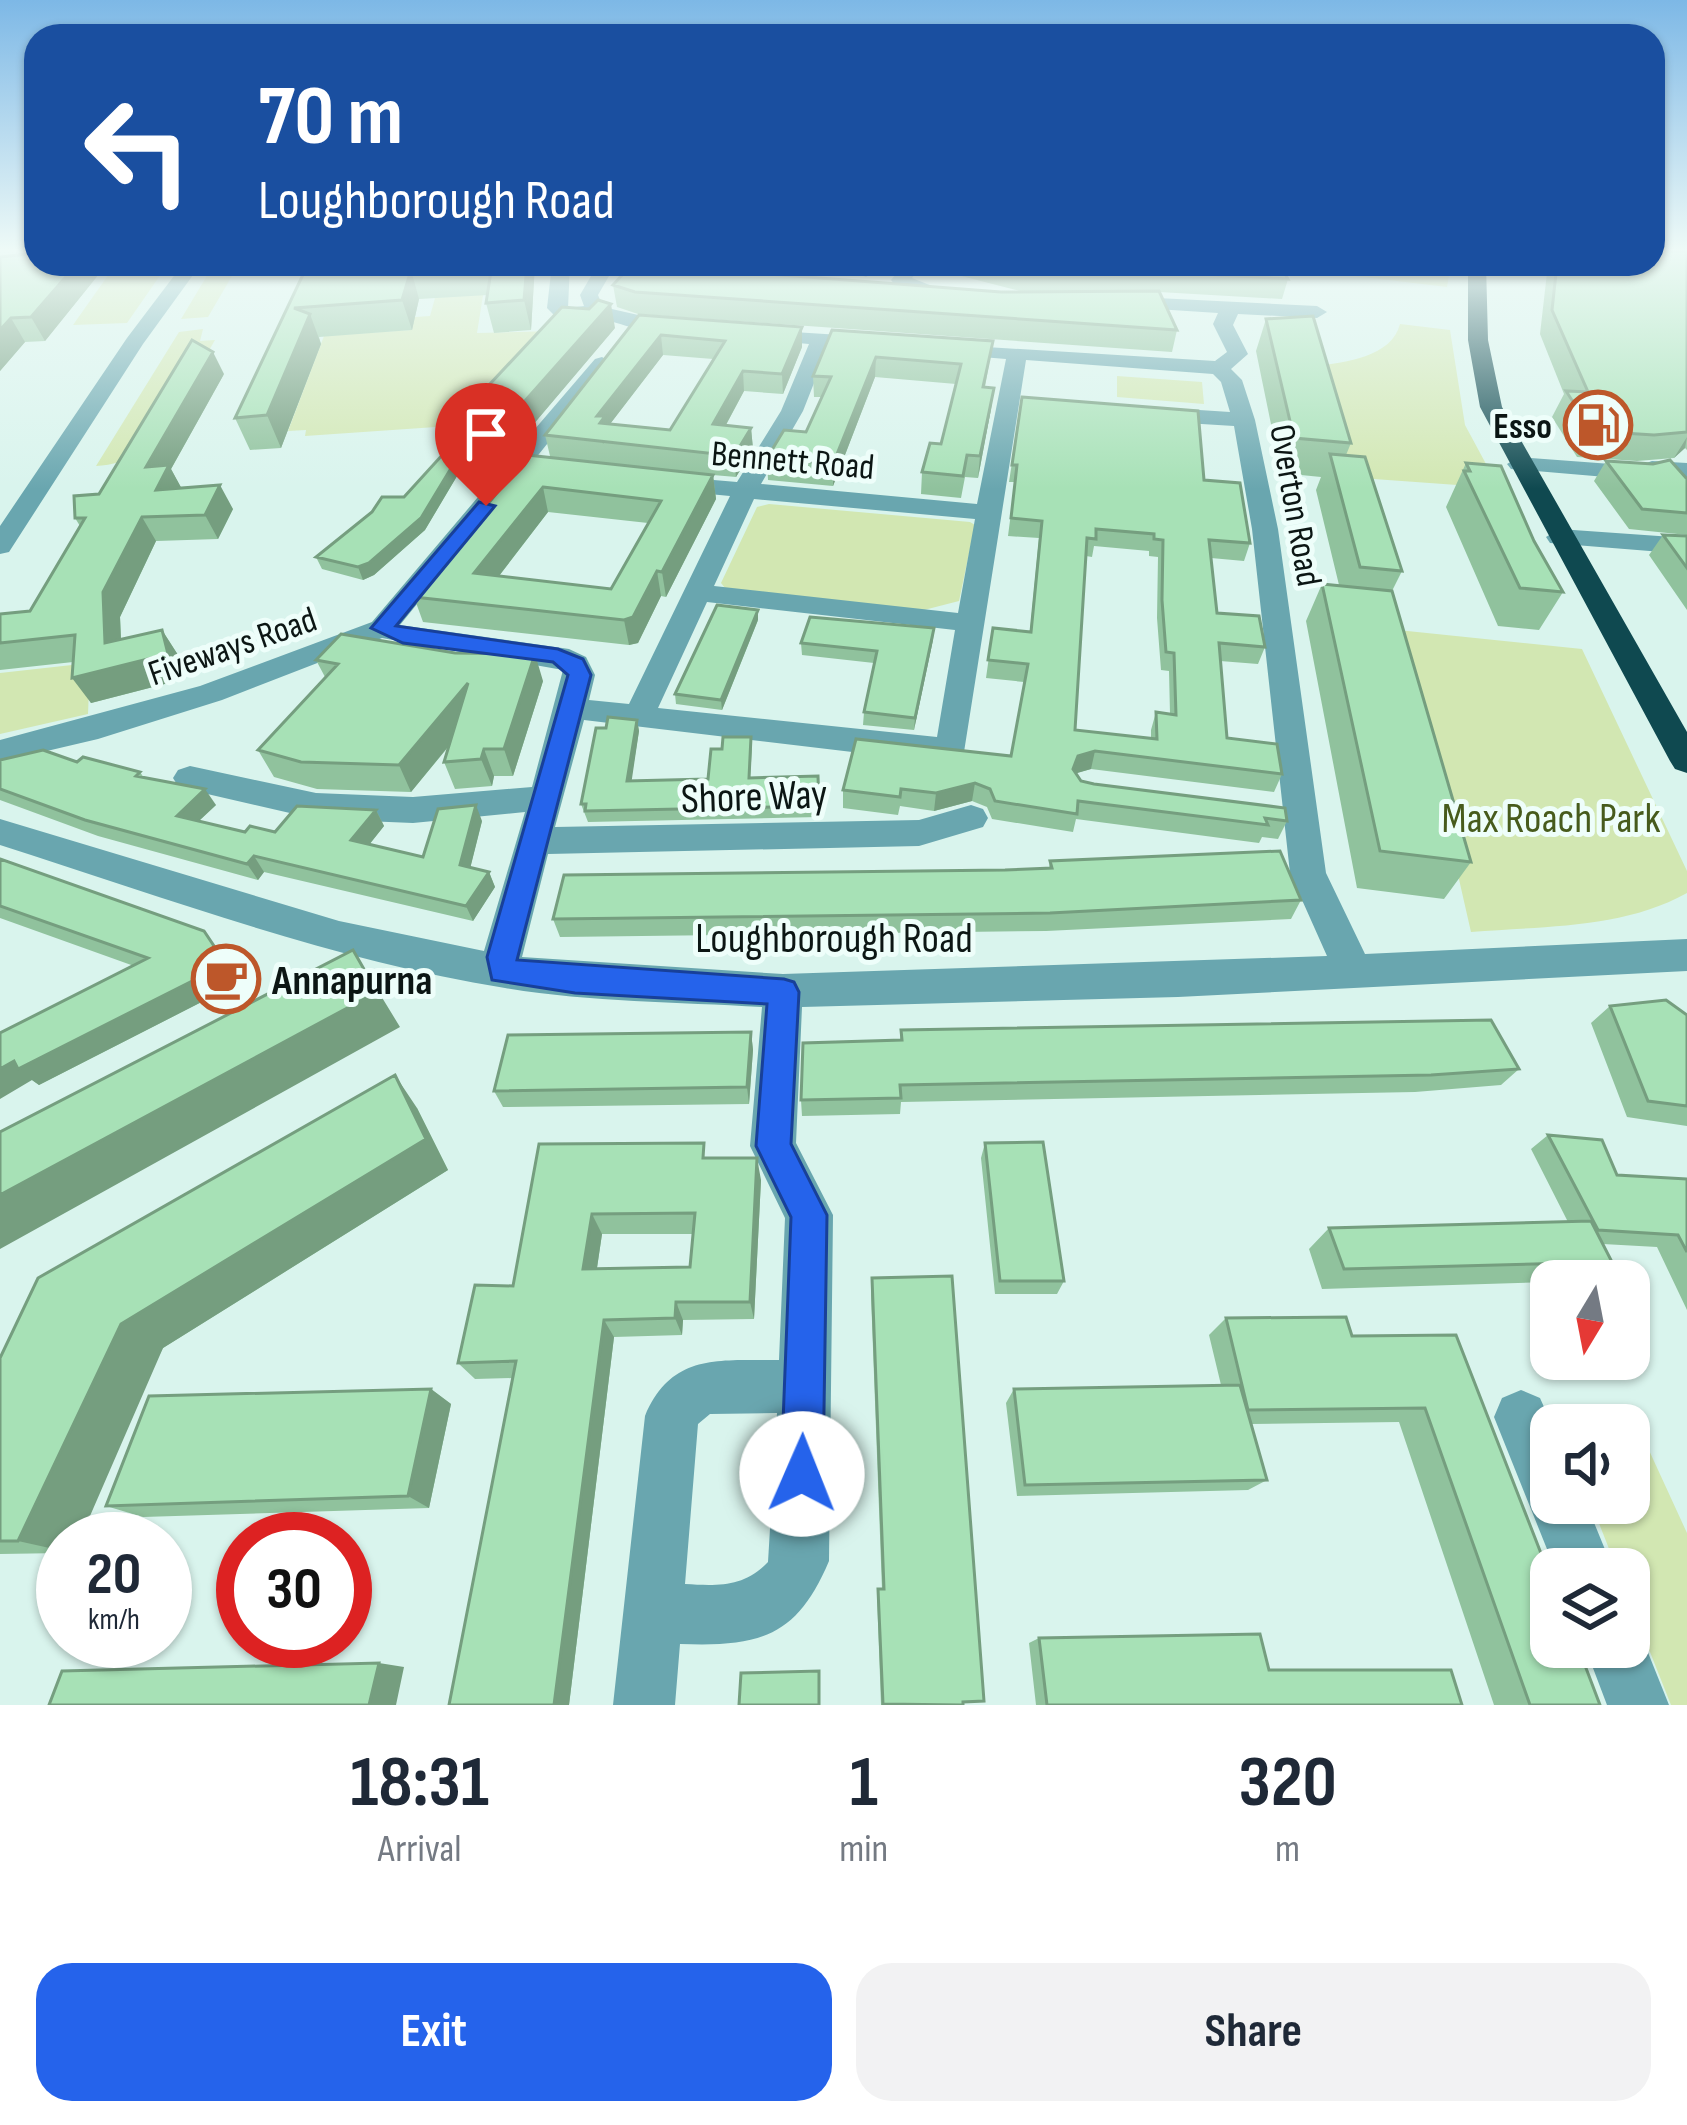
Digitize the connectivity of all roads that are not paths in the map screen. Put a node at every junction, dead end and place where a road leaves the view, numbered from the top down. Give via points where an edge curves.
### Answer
1 (143, 331) edge
2 (629, 331) edge
3 (1226, 331) edge
4 (1480, 331) edge
5 (731, 332) edge
6 (820, 339) junction
7 (890, 344) edge
8 (933, 347) edge
9 (1017, 354) junction
10 (1220, 368) junction
11 (1126, 412) edge
12 (1244, 420) junction
13 (451, 450) edge
14 (521, 462) junction
15 (1520, 464) junction
16 (1687, 470) edge
17 (561, 472) edge
18 (631, 479) edge
19 (747, 491) junction
20 (988, 513) junction
21 (1559, 537) junction
22 (0, 546) edge
23 (1687, 546) edge
24 (699, 593) junction
25 (968, 623) junction
26 (382, 628) junction
27 (572, 708) junction
28 (640, 712) junction
29 (0, 751) edge
30 (1687, 761) edge
31 (190, 778) dead end
32 (543, 798) junction
33 (1256, 806) edge
34 (1303, 812) junction
35 (971, 818) dead end
36 (0, 832) edge
37 (537, 841) junction
38 (1687, 955) edge
39 (1353, 970) junction
40 (502, 971) junction
41 (784, 992) junction
42 (803, 1386) junction
43 (1521, 1417) dead end
44 (1530, 1438) edge
45 (652, 1613) junction
46 (1623, 1668) edge
47 (644, 1705) edge
48 (1638, 1705) edge

1 - 22 street
2 - 14 street, Fiveways Road
3 - 10 street via 1238,354
4 - 15 highway via 1491,409
5 - 6 street
6 - 7 street
6 - 19 street
8 - 9 street
9 - 10 street
9 - 20 street via 1016,402
10 - 12 street, Overton Road
11 - 12 street
12 - 34 street, Overton Road
13 - 14 street
14 - 17 street
14 - 26 street, Fiveways Road
15 - 16 street
15 - 21 highway
18 - 19 street, Bennett Road
19 - 20 street, Bennett Road
19 - 24 street
20 - 25 street
21 - 23 street
21 - 30 highway
24 - 25 street
24 - 28 street
25 - 28 street via 952,744 928,750
26 - 27 street via 558,656 580,675
26 - 29 street, Fiveways Road via 211,693
27 - 28 street
27 - 32 street
31 - 32 street via 316,806 413,810
32 - 37 street
33 - 34 street
34 - 39 street, Overton Road via 1309,873
35 - 37 street, Shore Way via 919,833 838,838
36 - 40 street, Loughborough Road via 327,954
37 - 40 street
38 - 39 street, Loughborough Road
39 - 41 street, Loughborough Road
40 - 41 street, Loughborough Road
41 - 42 street via 773,1146 809,1215
42 - 45 street via 704,1388 682,1401 667,1435
42 - 45 street via 794,1580 766,1608
43 - 44 street
45 - 47 street
46 - 48 street

